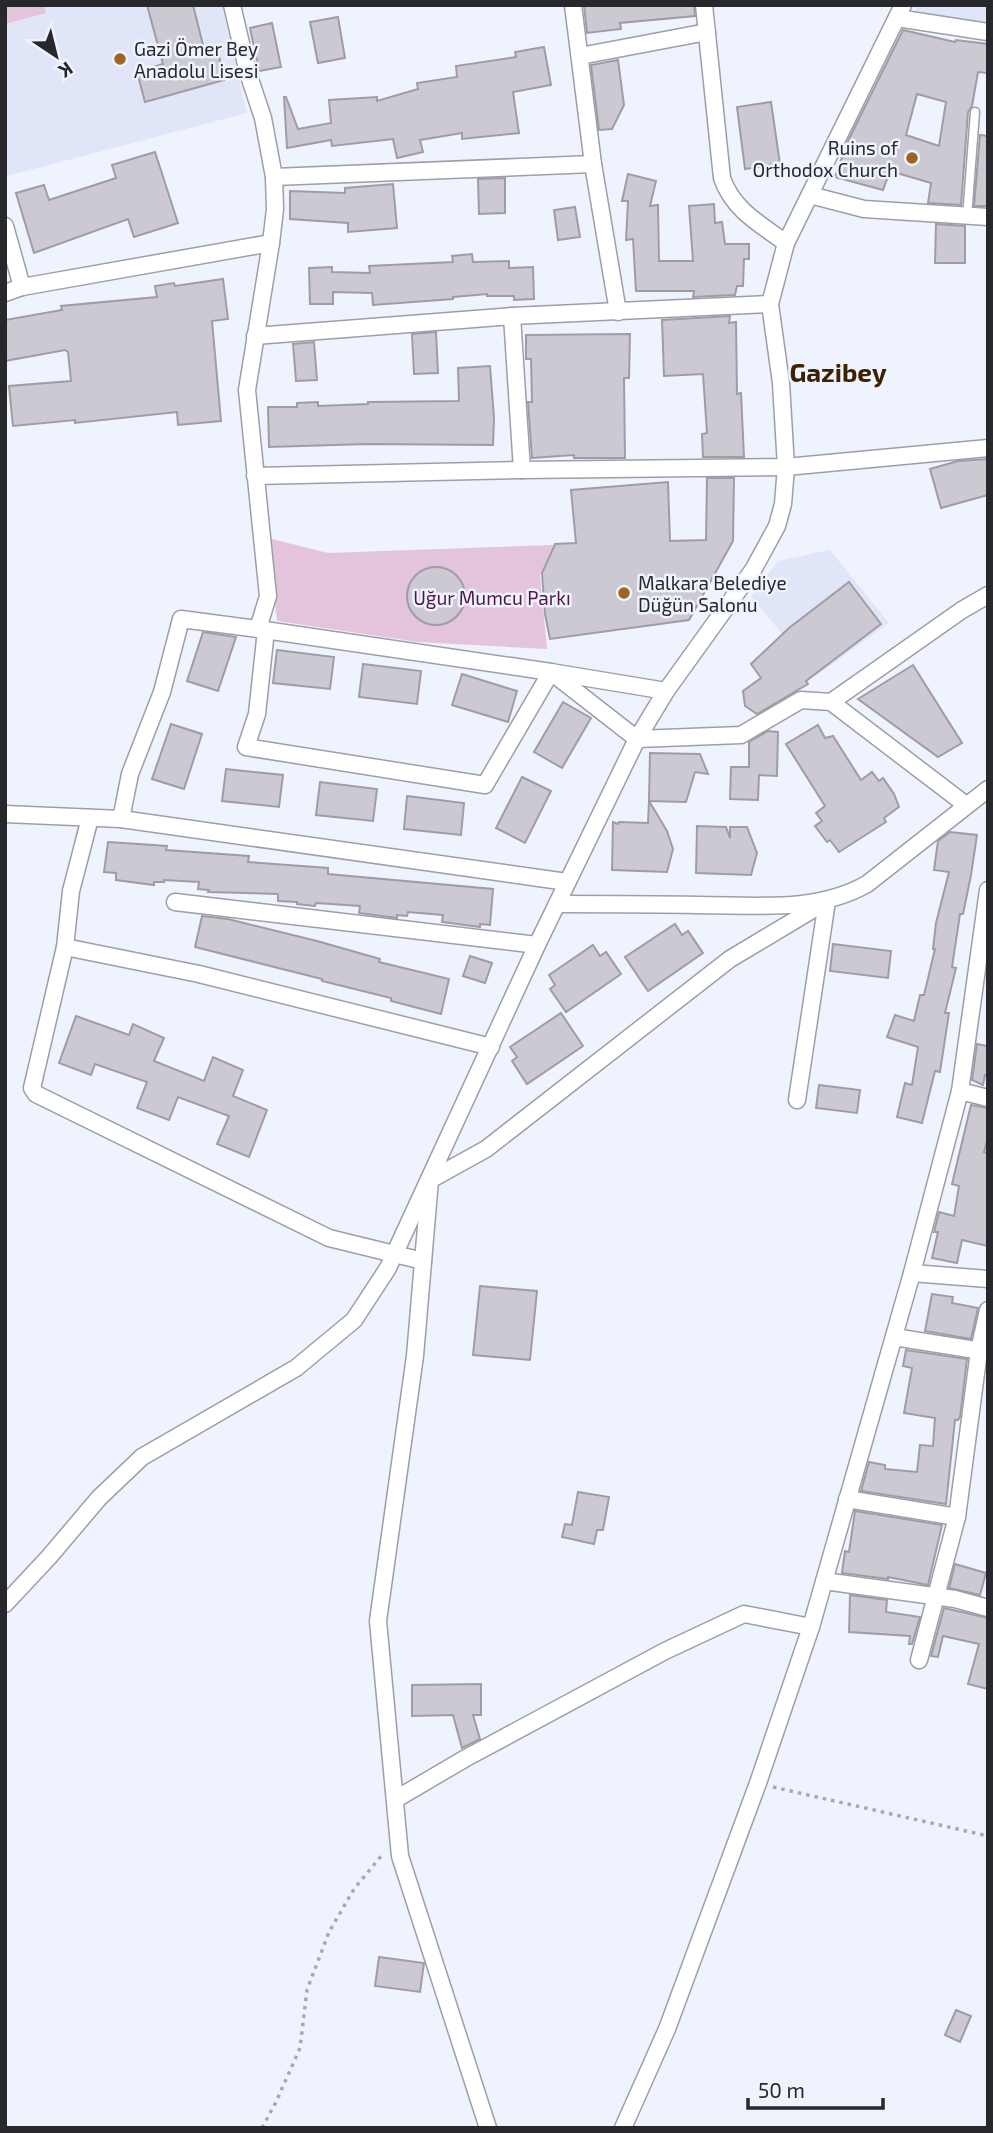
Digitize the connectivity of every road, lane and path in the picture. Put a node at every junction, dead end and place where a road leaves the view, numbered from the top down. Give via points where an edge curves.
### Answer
1 (232, 5) edge
2 (573, 5) edge
3 (704, 5) edge
4 (900, 12) edge
5 (707, 32) junction
6 (988, 32) edge
7 (580, 56) junction
8 (975, 113) dead end
9 (593, 164) junction
10 (274, 177) junction
11 (810, 195) junction
12 (967, 217) junction
13 (988, 217) edge
14 (5, 226) edge
15 (271, 243) junction
16 (786, 243) junction
17 (22, 286) junction
18 (5, 293) edge
19 (769, 304) junction
20 (618, 312) junction
21 (512, 316) junction
22 (256, 336) junction
23 (988, 448) edge
24 (786, 467) junction
25 (522, 470) junction
26 (255, 476) junction
27 (988, 595) edge
28 (262, 630) junction
29 (551, 672) junction
30 (666, 691) junction
31 (831, 702) junction
32 (637, 739) junction
33 (988, 789) edge
34 (966, 805) junction
35 (5, 814) edge
36 (90, 818) junction
37 (121, 819) junction
38 (568, 882) junction
39 (988, 890) edge
40 (827, 901) junction
41 (175, 902) dead end
42 (557, 904) junction
43 (537, 945) junction
44 (65, 947) junction
45 (491, 1047) junction
46 (960, 1091) junction
47 (988, 1098) edge
48 (797, 1100) dead end
49 (430, 1180) junction
50 (396, 1253) junction
51 (423, 1261) junction
52 (912, 1273) junction
53 (988, 1279) edge
54 (988, 1311) edge
55 (894, 1337) junction
56 (983, 1352) edge
57 (847, 1499) junction
58 (957, 1517) junction
59 (824, 1581) junction
60 (934, 1597) junction
61 (5, 1604) edge
62 (988, 1608) edge
63 (811, 1627) junction
64 (919, 1660) dead end
65 (758, 1783) junction
66 (396, 1799) junction
67 (988, 1836) edge
68 (387, 1850) dead end
69 (262, 2128) edge
70 (488, 2128) edge
71 (623, 2128) edge

1 - 10 street
2 - 7 street
3 - 5 street
4 - 6 street
4 - 11 street
5 - 7 street
5 - 16 street via 722,178 736,204
7 - 9 street
8 - 12 lane
9 - 10 street
9 - 20 street
10 - 15 street
11 - 12 street via 864,209
11 - 16 street
12 - 13 street
14 - 17 street
15 - 17 street
15 - 22 street
16 - 19 street
17 - 18 street
19 - 20 street
19 - 24 street
20 - 21 street
21 - 22 street
21 - 25 street
22 - 26 street via 247,390
23 - 24 street
24 - 25 street
24 - 30 street via 783,504 767,545
25 - 26 street
26 - 28 street via 268,596
27 - 31 street
28 - 29 street
28 - 29 street via 257,714 246,747 485,785
28 - 37 street via 181,618 162,692 130,774
29 - 30 street
29 - 32 street
30 - 32 street
31 - 32 street via 801,700 741,735
31 - 34 street
32 - 38 street
33 - 34 street
34 - 40 street via 867,884
35 - 36 street
36 - 37 street
36 - 44 street via 71,891
37 - 38 street
38 - 42 street
39 - 46 street
40 - 42 street via 786,906
40 - 48 street
40 - 49 street via 730,959 486,1149
41 - 43 street
42 - 43 street
43 - 45 street
44 - 45 street via 199,974
44 - 50 street via 32,1088 36,1094 329,1238
45 - 49 street
46 - 47 street
46 - 52 street
49 - 50 street
49 - 51 street
50 - 51 street
50 - 61 street via 354,1320 296,1368 142,1457 99,1498
51 - 66 street via 415,1356 378,1621
52 - 53 street
52 - 55 street
54 - 56 street
55 - 56 street
55 - 57 street
56 - 58 street
57 - 58 street
57 - 59 street
58 - 60 street
59 - 60 street
59 - 63 street
60 - 62 street
60 - 64 street
63 - 65 street
63 - 66 street via 744,1614 666,1651
65 - 67 path
65 - 71 street via 667,2029
66 - 70 street via 400,1856
68 - 69 path via 354,1889 329,1932 307,1990 300,2048

